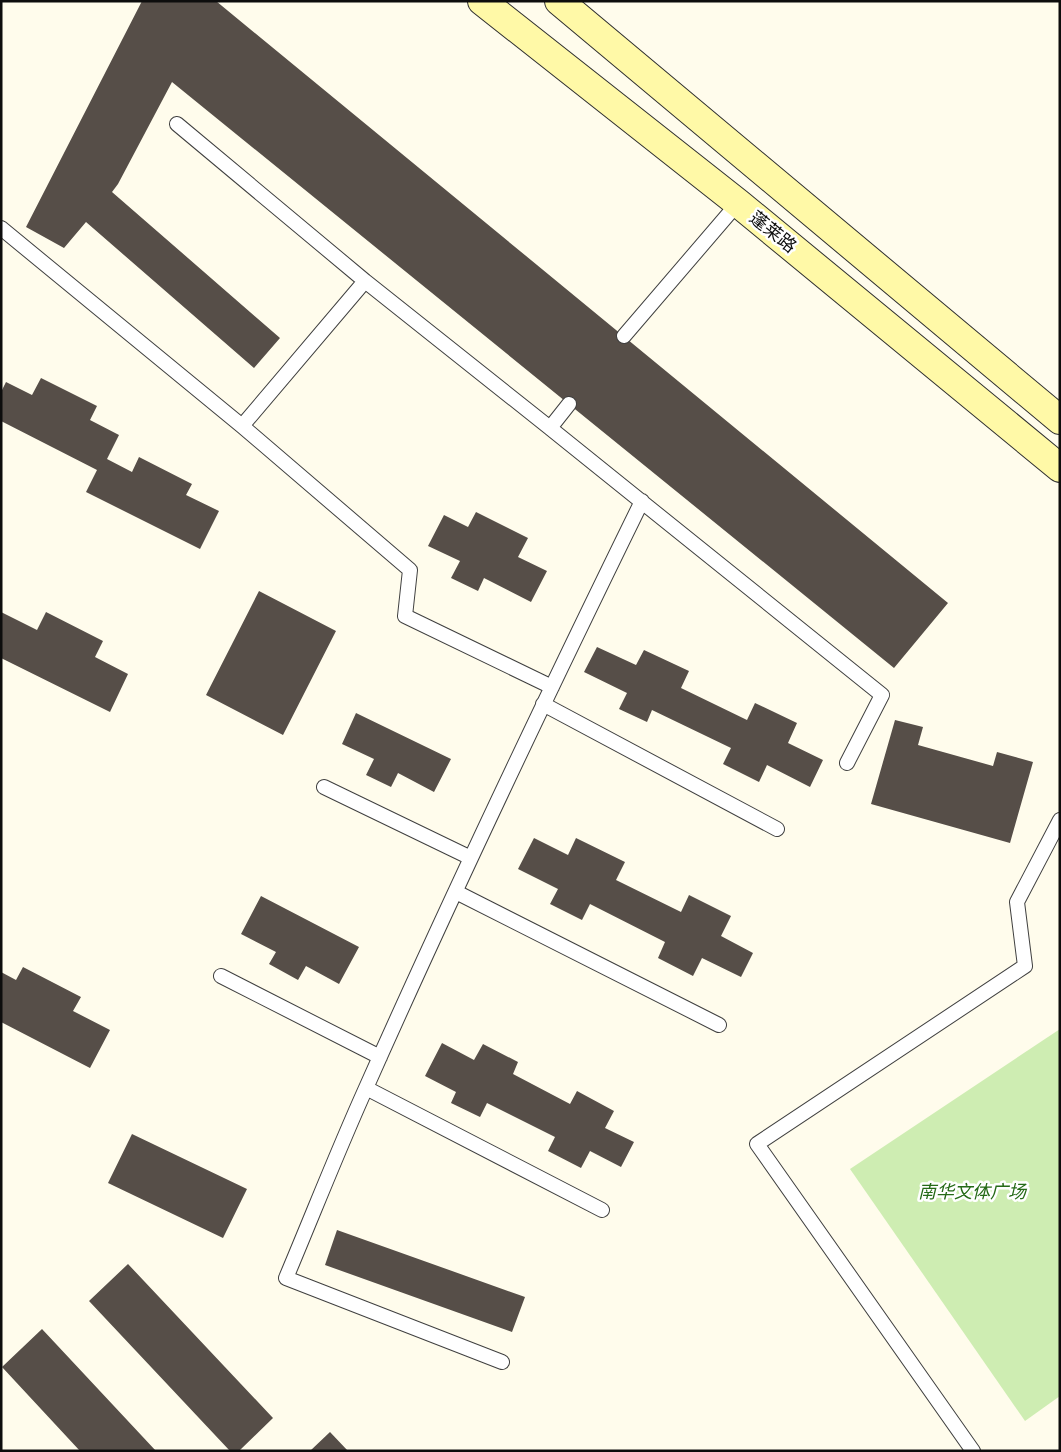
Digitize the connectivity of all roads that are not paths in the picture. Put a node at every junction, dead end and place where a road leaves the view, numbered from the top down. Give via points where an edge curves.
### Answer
1 (482, 1) edge
2 (559, 1) edge
3 (178, 124) dead end
4 (738, 203) junction
5 (1, 228) edge
6 (365, 281) junction
7 (624, 336) dead end
8 (569, 404) dead end
9 (1060, 420) edge
10 (242, 426) junction
11 (550, 428) junction
12 (1060, 468) edge
13 (642, 501) junction
14 (552, 687) junction
15 (543, 704) junction
16 (847, 763) dead end
17 (324, 786) dead end
18 (1060, 820) edge
19 (776, 829) dead end
20 (471, 858) junction
21 (456, 892) junction
22 (221, 976) dead end
23 (720, 1026) dead end
24 (380, 1057) junction
25 (366, 1088) junction
26 (602, 1210) dead end
27 (502, 1362) dead end
28 (973, 1451) edge

1 - 4 main road, 蓬莱路
2 - 9 main road
3 - 6 lane
4 - 7 lane
4 - 12 main road, 蓬莱路
5 - 10 lane
6 - 10 lane
6 - 11 lane
8 - 11 lane
10 - 14 lane via 410,570 405,616
11 - 13 lane
13 - 14 lane
13 - 16 lane via 882,695
14 - 15 lane
15 - 19 lane
15 - 20 lane
17 - 20 lane
18 - 28 lane via 1017,902 1025,966 757,1144
20 - 21 lane
21 - 23 lane
21 - 24 lane
22 - 24 lane
24 - 25 lane
25 - 26 lane
25 - 27 lane via 286,1278

